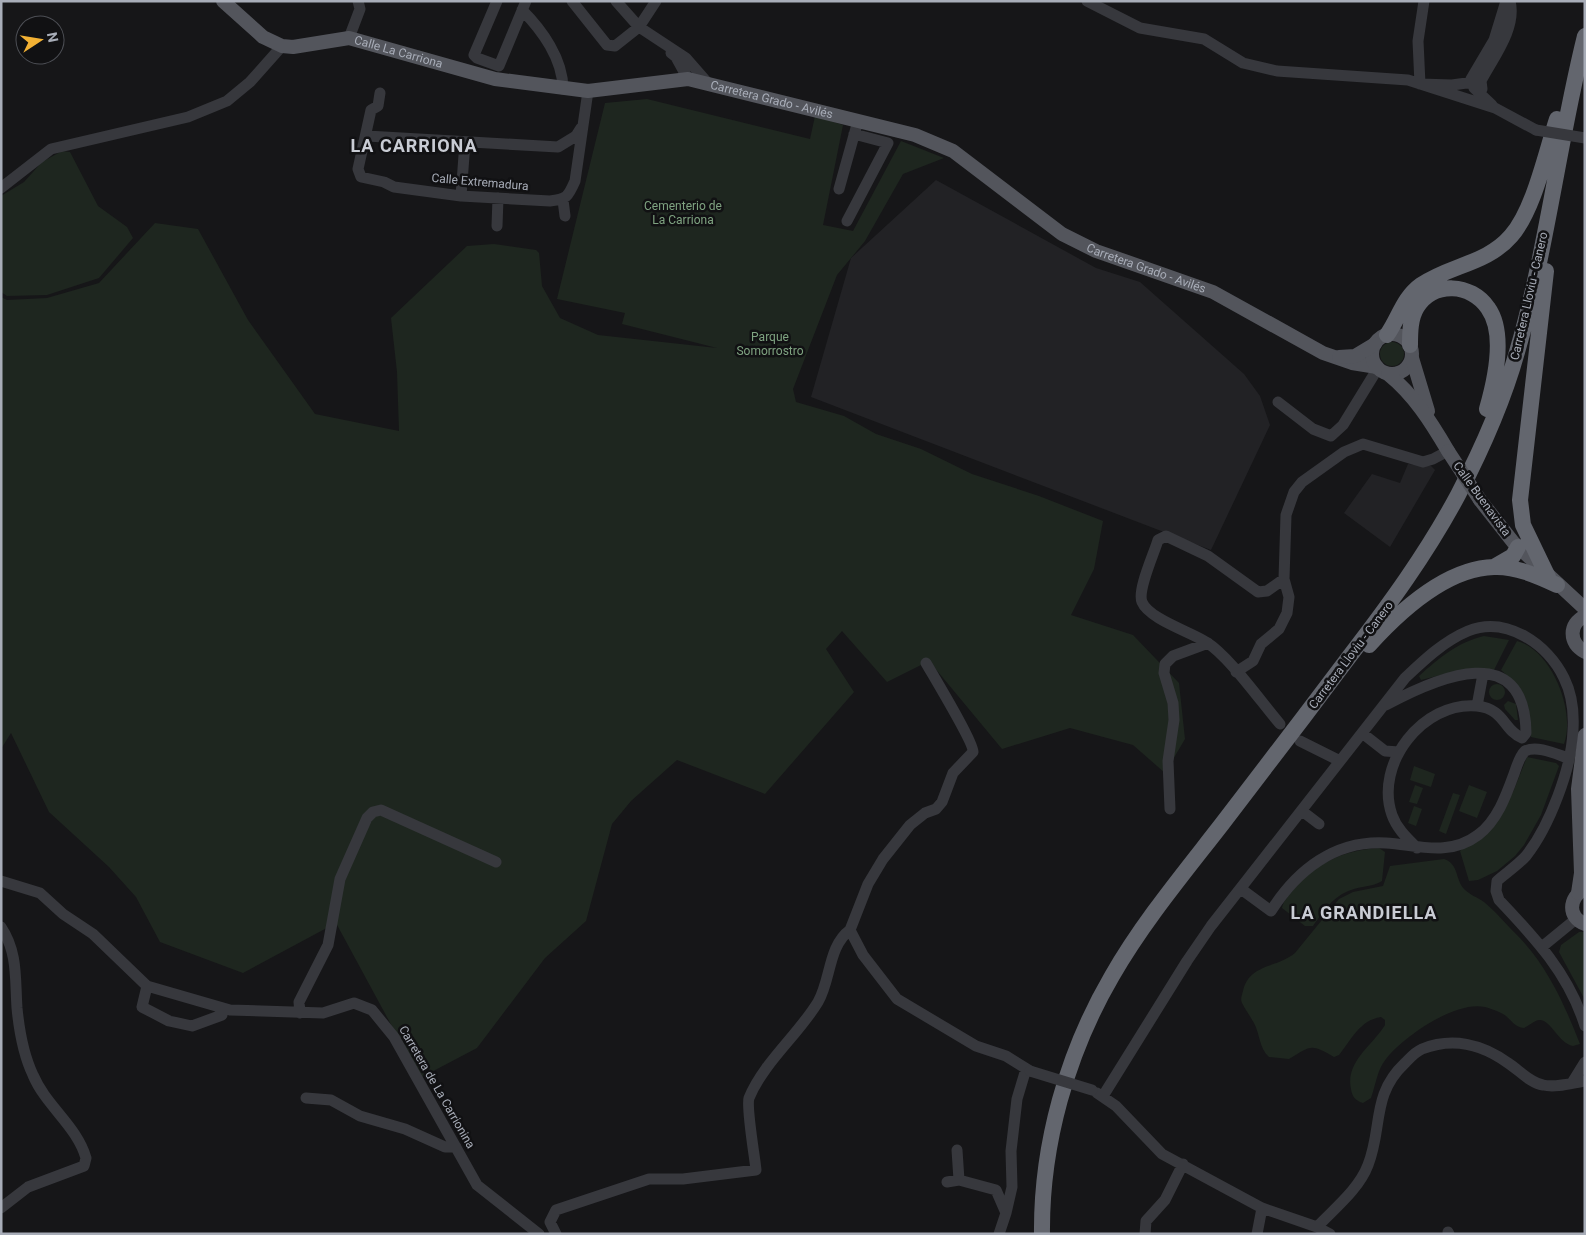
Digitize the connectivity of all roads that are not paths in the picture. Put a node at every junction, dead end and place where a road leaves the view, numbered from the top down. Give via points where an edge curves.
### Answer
1 (223, 1) edge
2 (358, 1) edge
3 (497, 1) edge
4 (572, 1) edge
5 (616, 1) edge
6 (656, 1) edge
7 (1088, 1) edge
8 (1424, 1) edge
9 (1506, 1) edge
10 (1510, 1) edge
11 (524, 6) edge
12 (639, 27) junction
13 (649, 34) junction
14 (1585, 35) edge
15 (349, 38) junction
16 (282, 46) junction
17 (497, 72) junction
18 (1576, 72) junction
19 (688, 79) junction
20 (707, 82) junction
21 (1476, 82) junction
22 (1420, 84) junction
23 (563, 89) junction
24 (588, 91) junction
25 (380, 93) dead end
26 (1495, 108) junction
27 (582, 126) junction
28 (856, 127) junction
29 (367, 136) junction
30 (1585, 138) edge
31 (465, 142) junction
32 (1, 188) edge
33 (839, 189) dead end
34 (461, 196) junction
35 (498, 198) junction
36 (563, 200) junction
37 (565, 216) dead end
38 (847, 221) dead end
39 (497, 226) dead end
40 (1381, 340) junction
41 (1411, 352) junction
42 (1334, 357) junction
43 (1381, 370) junction
44 (1278, 402) dead end
45 (1432, 423) junction
46 (1448, 451) junction
47 (1518, 547) junction
48 (1422, 557) junction
49 (1494, 567) junction
50 (1284, 579) junction
51 (1555, 583) junction
52 (1585, 609) edge
53 (1580, 620) edge
54 (1208, 642) junction
55 (1583, 653) edge
56 (926, 662) dead end
57 (1236, 672) junction
58 (1483, 674) junction
59 (1477, 706) junction
60 (1382, 707) junction
61 (1308, 712) junction
62 (1280, 724) dead end
63 (1362, 733) junction
64 (1585, 735) edge
65 (1522, 738) junction
66 (1300, 741) dead end
67 (1525, 751) junction
68 (1399, 752) junction
69 (1568, 758) junction
70 (1340, 761) junction
71 (1170, 809) dead end
72 (1302, 811) junction
73 (1319, 824) dead end
74 (1417, 848) junction
75 (496, 862) dead end
76 (1582, 867) edge
77 (1, 881) edge
78 (1241, 889) junction
79 (1581, 891) edge
80 (1581, 922) edge
81 (1, 927) edge
82 (850, 930) junction
83 (1543, 946) junction
84 (146, 986) junction
85 (300, 1013) junction
86 (222, 1015) dead end
87 (1585, 1026) edge
88 (1585, 1062) edge
89 (1028, 1070) junction
90 (1585, 1081) edge
91 (1572, 1083) junction
92 (1103, 1096) junction
93 (306, 1098) dead end
94 (456, 1147) junction
95 (957, 1150) dead end
96 (1183, 1164) junction
97 (1, 1208) edge
98 (1262, 1208) junction
99 (1006, 1213) junction
100 (1317, 1227) junction
101 (539, 1234) edge
102 (556, 1234) edge
103 (999, 1234) edge
104 (1042, 1234) edge
105 (1145, 1234) edge
106 (1257, 1234) edge
107 (1330, 1234) edge

1 - 16 main road via 263,37
2 - 15 street via 360,9
3 - 17 street via 474,55
4 - 12 street via 607,44 615,46
5 - 12 street
6 - 12 street
7 - 22 street via 1140,28 1204,39 1243,63 1278,71 1408,80
8 - 22 street via 1418,41
9 - 21 street via 1494,40 1471,79
10 - 21 street via 1512,11 1508,30
11 - 17 street
11 - 23 street via 546,37 563,80
12 - 13 street
13 - 19 street via 676,57
13 - 20 street via 686,58
14 - 18 highway, Carretera Lloviu - Canero
14 - 40 highway via 1526,213 1511,236 1477,262 1421,285 1405,301
15 - 16 main road, Calle La Carriona
15 - 17 main road, Calle La Carriona
16 - 32 street via 250,82 227,101 188,117 51,149
17 - 23 main road, Calle La Carriona
18 - 48 highway, Carretera Lloviu - Canero via 1517,354 1490,428
18 - 51 highway via 1554,212 1520,500 1525,530
19 - 20 main road, Carretera Grado - Avilés
19 - 24 main road, Carretera Grado - Avilés
20 - 28 main road, Carretera Grado - Avilés
21 - 22 street
21 - 26 street
22 - 26 street
23 - 24 main road, Calle La Carriona
24 - 27 street
25 - 29 street via 378,106 371,110
26 - 30 street, bridge via 1536,130
27 - 31 street via 576,136 558,147
27 - 36 street via 575,181 570,194
28 - 33 street
28 - 38 street via 888,143
28 - 42 main road, Carretera Grado - Avilés via 915,135 953,151 1062,234 1096,251 1213,292 1302,343
29 - 31 street
29 - 34 street, Calle Extremadura via 358,169 361,177 394,187
31 - 34 street
34 - 35 street, Calle Extremadura
35 - 36 street, Calle Extremadura
35 - 39 street
36 - 37 street
40 - 41 main road via 1398,335
40 - 42 main road via 1355,356
40 - 43 main road via 1372,356
41 - 43 main road via 1403,371
41 - 45 main road, Calle Buenavista
41 - 48 highway via 1411,324 1416,309 1428,296 1443,289 1466,289 1489,308 1496,327 1498,355 1493,389 1459,479
42 - 43 main road, Carretera Grado - Avilés
43 - 44 street via 1332,436 1313,429
43 - 45 main road, Calle Buenavista via 1404,388
45 - 46 main road, Calle Buenavista
46 - 47 main road, Calle Buenavista, bridge via 1480,500
46 - 50 street via 1423,462 1363,444 1312,473 1294,492 1286,516
47 - 49 highway via 1508,559
47 - 51 main road, Calle Buenavista
48 - 61 highway, Carretera Lloviu - Canero
49 - 51 highway via 1533,574
49 - 61 highway via 1454,578 1423,597 1371,642
50 - 54 street via 1267,591 1258,592 1208,556 1166,536 1158,540 1140,594 1142,604 1157,616
50 - 57 street via 1287,613 1279,629 1261,644 1253,661
51 - 52 main road, Calle Buenavista
51 - 53 main road, Calle Buenavista
53 - 55 main road, Calle Buenavista via 1572,636
54 - 57 street
54 - 71 street via 1173,656 1165,664 1174,720 1168,761
56 - 82 street via 972,742 974,752 953,773 942,802 910,824 883,859 868,884
57 - 62 street
58 - 59 street
58 - 60 street via 1454,676 1418,688
58 - 65 street via 1495,674 1511,683 1526,716 1526,734
59 - 65 street via 1491,709 1505,720 1514,734
59 - 68 street via 1444,711 1416,728
60 - 63 street
60 - 69 street via 1420,664 1440,647 1469,630 1484,627 1519,632 1542,649 1564,678 1573,707 1574,731
61 - 104 highway, Carretera Lloviu - Canero via 1168,894 1111,977 1087,1026 1060,1097 1048,1155
63 - 68 street via 1385,751
63 - 70 street
64 - 76 main road via 1577,798
65 - 67 street
66 - 70 street
67 - 69 street via 1530,748
67 - 74 street via 1495,818 1477,836 1444,848
68 - 74 street via 1388,781 1389,802 1398,828
69 - 83 street via 1539,836 1524,858 1497,881 1499,900
70 - 72 street
72 - 73 street
72 - 78 street
74 - 78 street via 1364,843 1339,849 1313,863 1294,879 1271,911
75 - 85 street via 381,810 373,812 367,818 340,879 328,945 300,1002
76 - 79 main road
77 - 84 street, Carretera de La Carrionina via 40,894 93,934
78 - 92 street via 1187,961
79 - 80 main road via 1572,903 1572,909
80 - 83 street
81 - 97 street via 12,949 18,1008 32,1075 71,1128 86,1158 84,1166 28,1187
82 - 89 street via 863,955 898,999 976,1046 1006,1056
82 - 102 street via 832,958 818,1001 780,1050 748,1100 756,1170 683,1179 649,1179 556,1210 550,1222
83 - 87 street via 1572,993
84 - 85 street, Carretera de La Carrionina via 230,1010
84 - 86 street via 142,1007 169,1021 192,1026
85 - 94 street, Carretera de La Carrionina via 323,1013 354,1003 372,1010 394,1037
88 - 91 street
89 - 92 street, bridge
89 - 99 street via 1016,1099 1011,1151 1012,1187
90 - 91 street
91 - 100 street via 1542,1085 1487,1050 1465,1043 1438,1043 1417,1051 1397,1071 1383,1092 1368,1165 1358,1185
92 - 96 street via 1162,1154
93 - 94 street via 331,1100 360,1116 404,1129 445,1147
94 - 101 street, Carretera de La Carrionina via 477,1185
95 - 99 street via 953,1181 996,1190
96 - 98 street
96 - 105 street via 1165,1200 1146,1221
98 - 100 street
98 - 106 street
99 - 103 street
100 - 107 street

